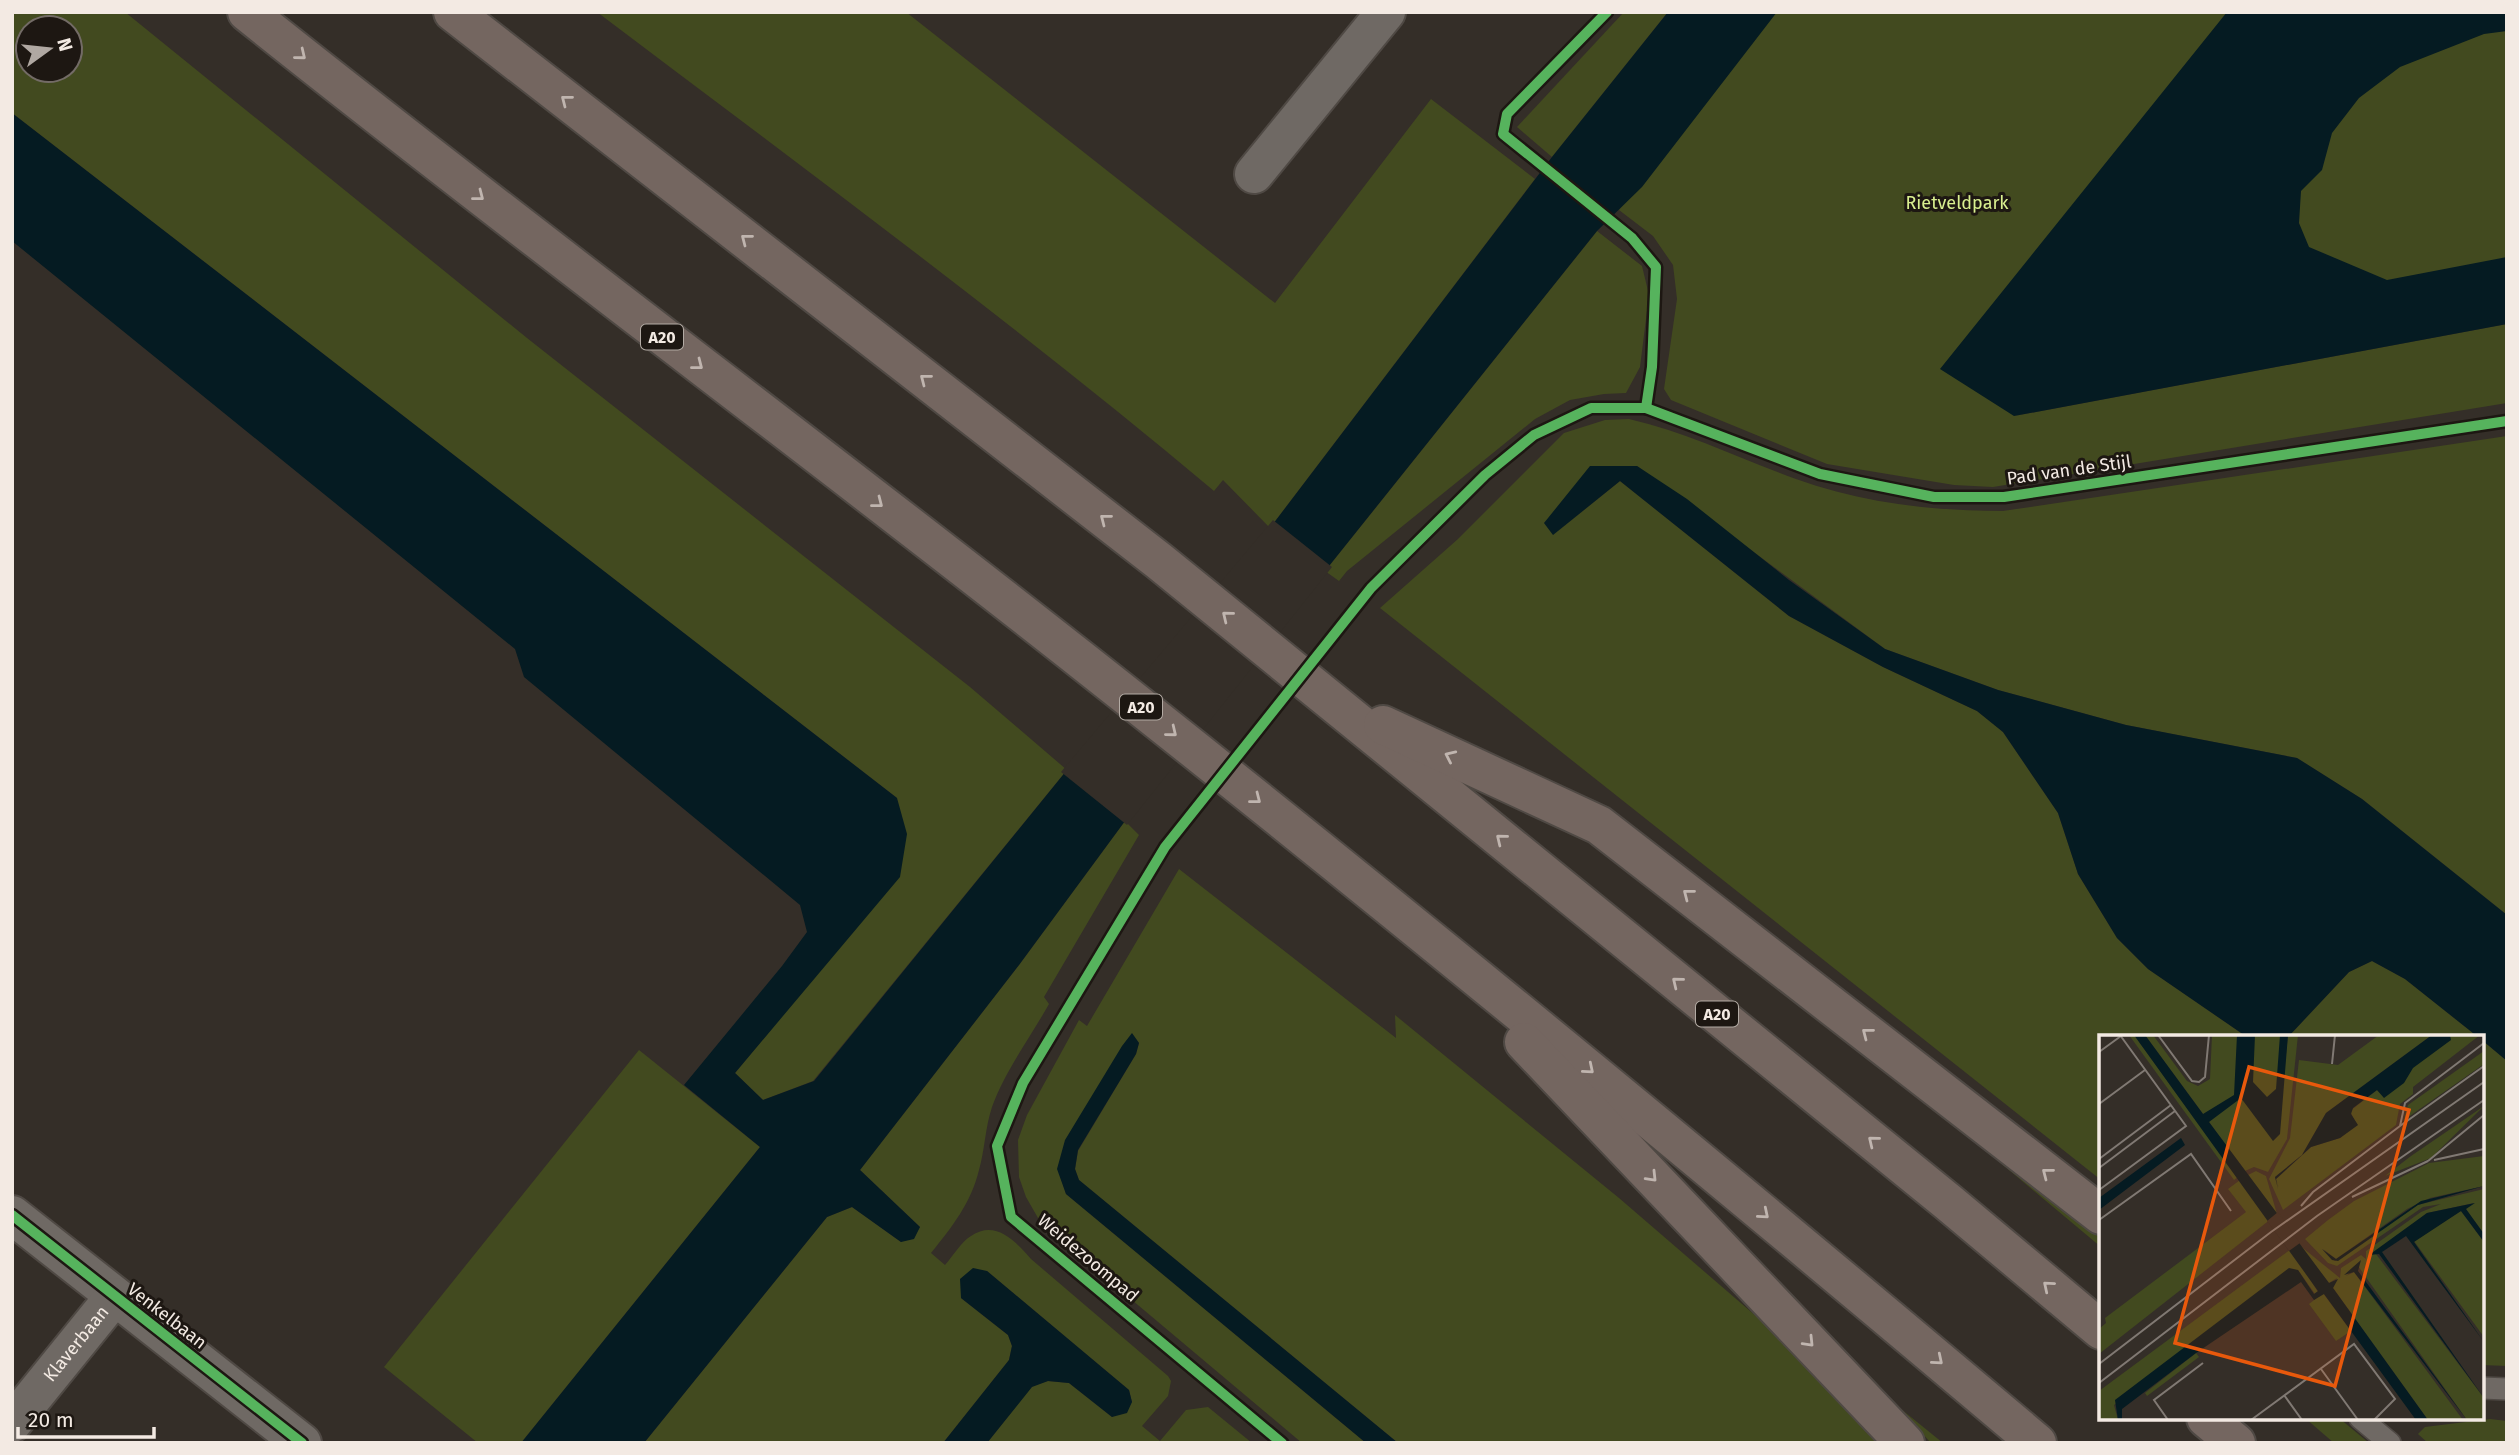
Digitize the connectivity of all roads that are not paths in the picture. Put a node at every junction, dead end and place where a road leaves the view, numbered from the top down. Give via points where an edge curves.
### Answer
1 (247, 12) edge
2 (453, 12) edge
3 (1386, 12) edge
4 (1254, 174) dead end
5 (1331, 701) junction
6 (1404, 916) junction
7 (2099, 1213) edge
8 (12, 1215) edge
9 (114, 1297) junction
10 (2099, 1328) edge
11 (2484, 1388) edge
12 (2507, 1389) edge
13 (2208, 1420) edge
14 (2362, 1420) edge
15 (12, 1423) edge
16 (302, 1443) edge
17 (1905, 1443) edge
18 (2036, 1443) edge
19 (2235, 1443) edge
20 (2390, 1443) edge

1 -> 6 highway, A20
5 -> 2 highway, A20 via 1159,561
3 - 4 street
7 -> 5 highway, A20 via 1599,825
10 -> 5 highway, A20
6 -> 17 highway, A20
6 -> 18 highway, A20
8 - 9 street, Venkelbaan
9 - 15 street, Klaverbaan
9 - 16 street, Venkelbaan
11 - 12 lane
13 - 19 highway
14 - 20 lane

